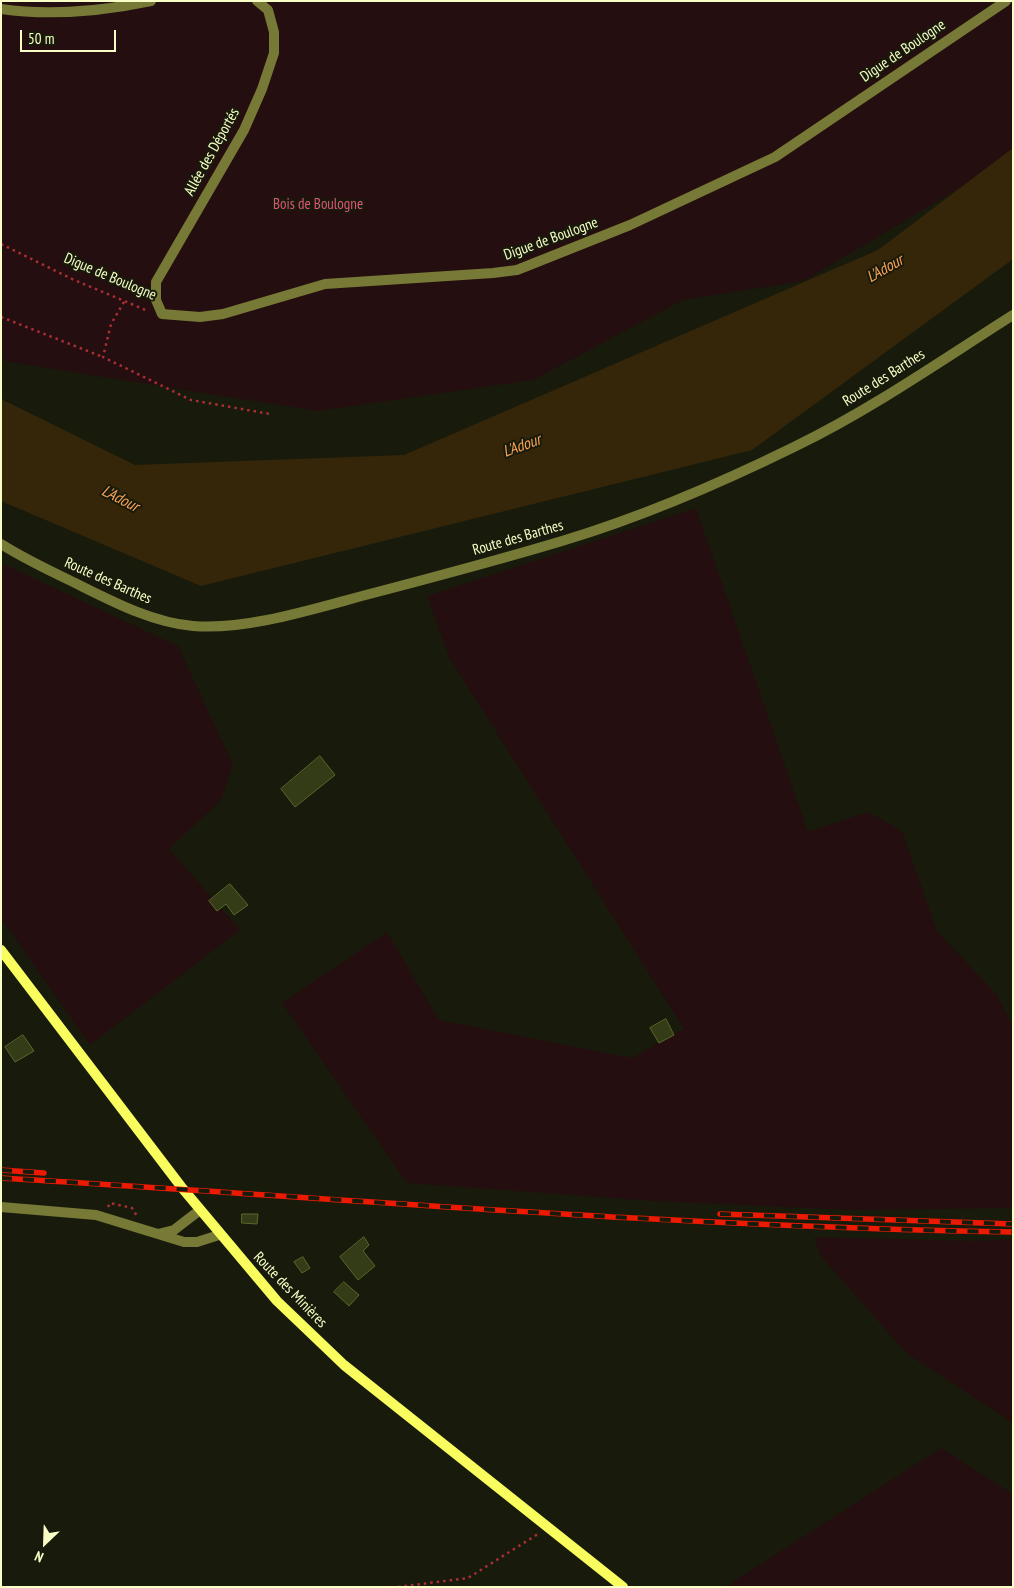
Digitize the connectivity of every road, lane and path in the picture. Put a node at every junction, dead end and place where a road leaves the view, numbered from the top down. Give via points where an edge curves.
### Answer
1 (151, 1) edge
2 (257, 1) edge
3 (1006, 1) edge
4 (1, 9) edge
5 (1, 244) edge
6 (124, 302) junction
7 (162, 314) junction
8 (1013, 315) edge
9 (1, 317) edge
10 (103, 357) junction
11 (270, 414) dead end
12 (1, 544) edge
13 (1, 950) edge
14 (1, 1207) edge
15 (200, 1210) junction
16 (158, 1234) junction
17 (219, 1235) junction
18 (547, 1527) junction
19 (398, 1587) edge
20 (622, 1587) edge

1 - 4 street via 120,8 84,10 24,12
2 - 7 street, Allée des Déportés via 268,10 274,32 274,53 244,130 156,282 156,300
3 - 7 street, Digue de Boulogne via 775,158 553,257 517,270 493,273 325,284 223,314 200,317
5 - 6 path, Digue de Boulogne
6 - 7 path, Digue de Boulogne
6 - 10 path via 111,324
8 - 12 street, Route des Barthes via 872,404 799,445 709,486 564,541 253,622 190,626 147,616
9 - 10 path
10 - 11 path via 191,400
13 - 15 main road, Route des Minières
14 - 16 street via 96,1215
15 - 16 street via 174,1230
15 - 17 main road, Route des Minières
16 - 17 street via 184,1242 197,1242
17 - 18 main road, Route des Minières via 277,1302 344,1365
18 - 19 path via 468,1578
18 - 20 main road, Route des Minières

